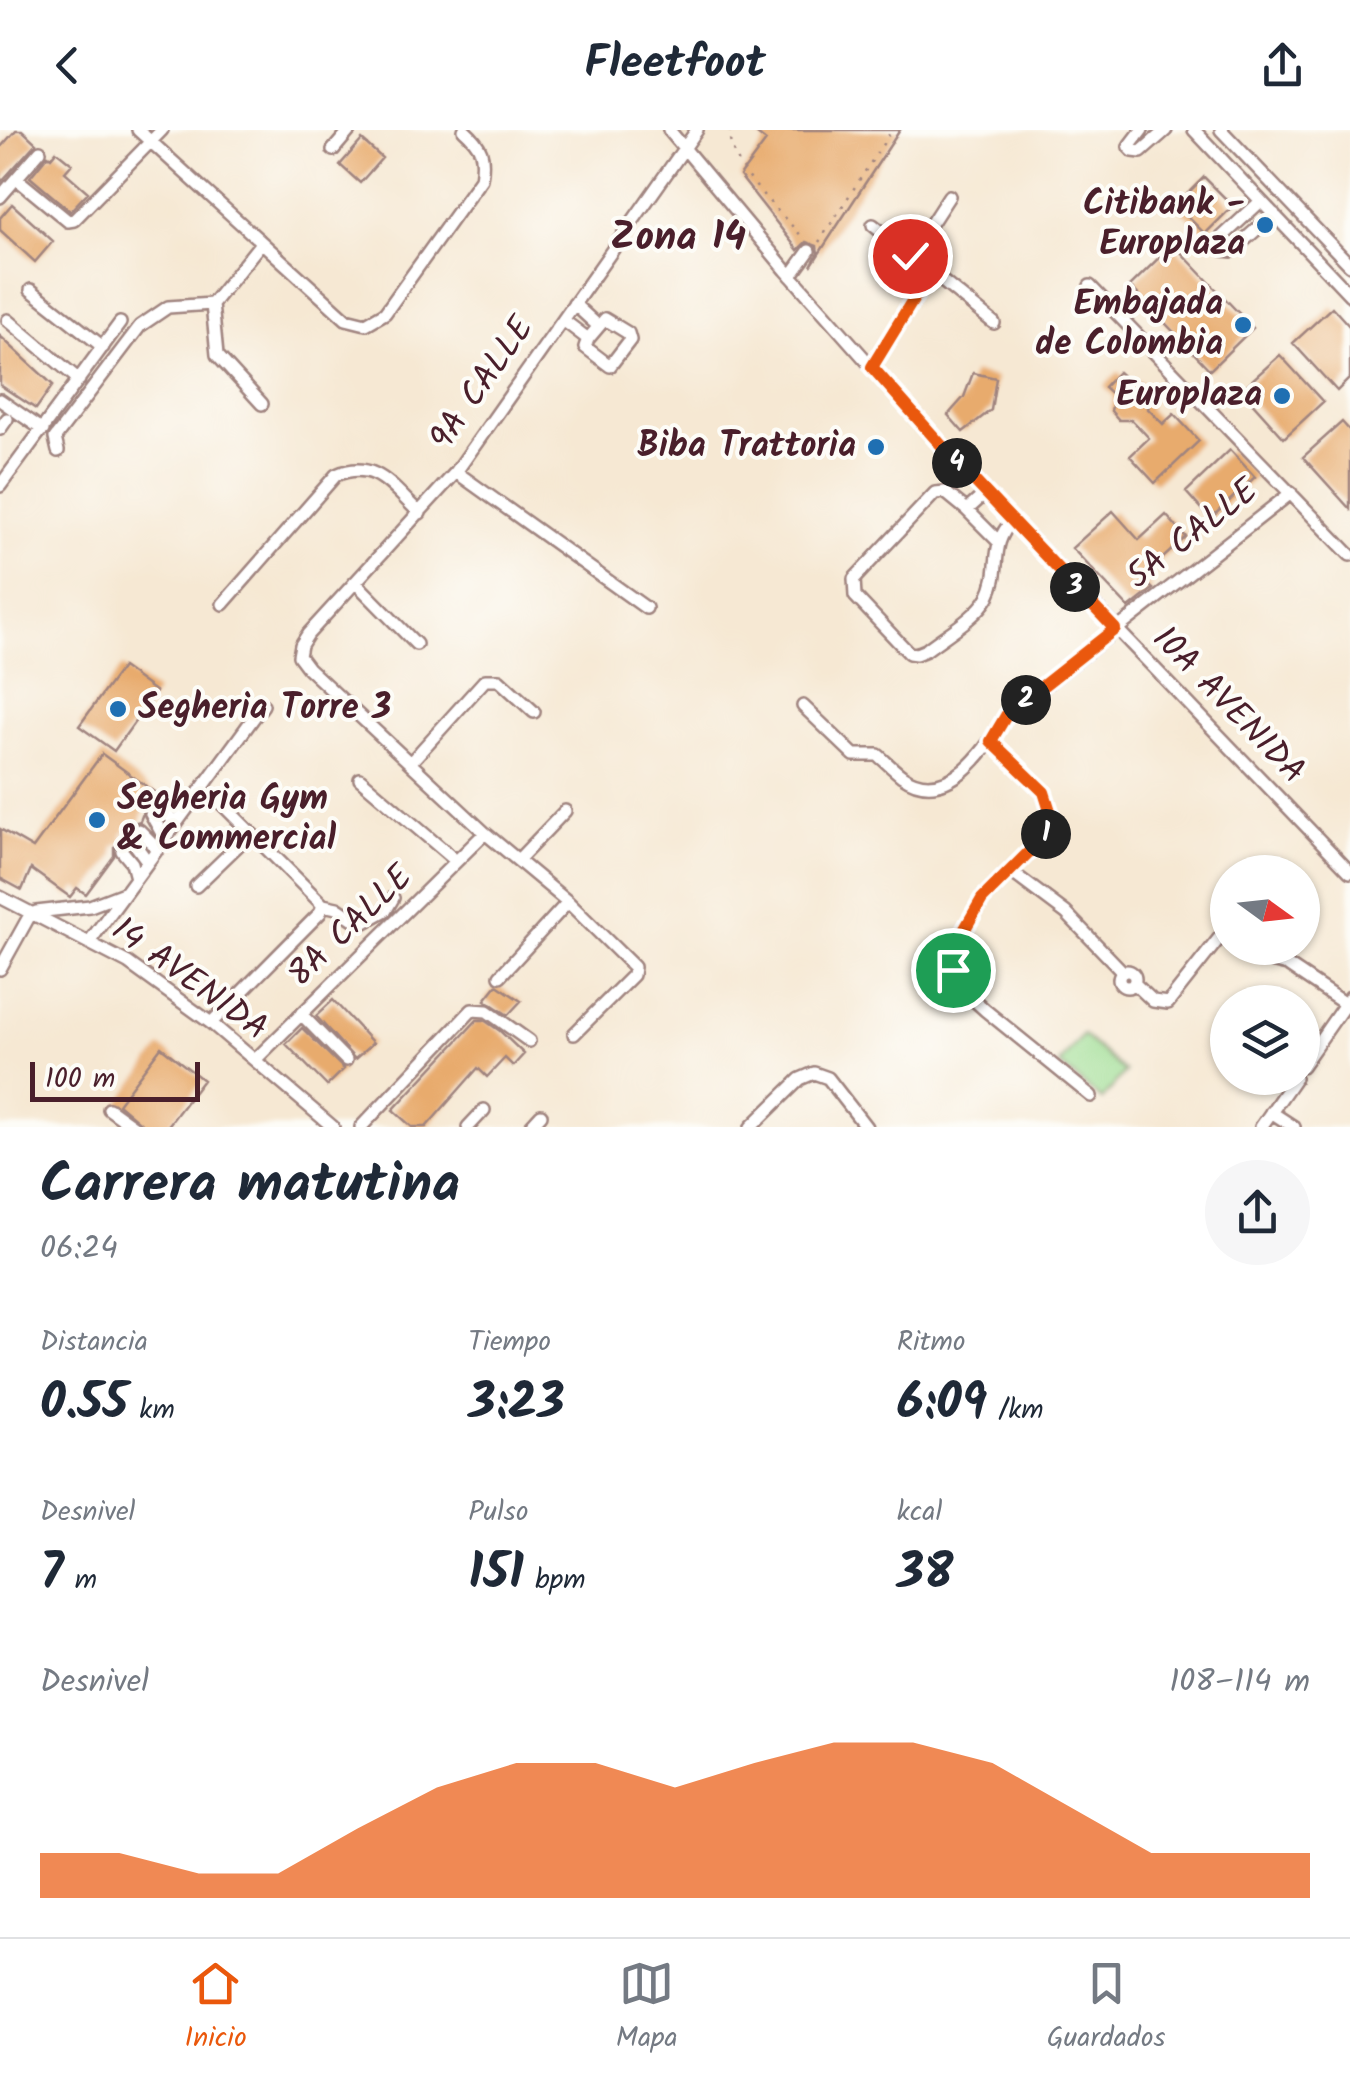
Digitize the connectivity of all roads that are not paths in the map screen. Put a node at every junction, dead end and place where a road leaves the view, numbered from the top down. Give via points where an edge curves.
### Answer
1 (138, 130) edge
2 (162, 130) edge
3 (350, 130) edge
4 (464, 130) edge
5 (669, 130) edge
6 (697, 130) edge
7 (1142, 130) edge
8 (1166, 130) edge
9 (1194, 130) edge
10 (1221, 130) edge
11 (150, 142) junction
12 (684, 148) junction
13 (333, 150) dead end
14 (40, 151) dead end
15 (17, 179) junction
16 (950, 196) dead end
17 (0, 197) edge
18 (1261, 201) junction
19 (1274, 214) junction
20 (874, 225) dead end
21 (261, 243) junction
22 (809, 251) dead end
23 (910, 256) junction
24 (1350, 266) edge
25 (930, 272) junction
26 (786, 275) junction
27 (1090, 286) dead end
28 (31, 290) dead end
29 (1350, 295) edge
30 (212, 304) junction
31 (574, 304) junction
32 (8, 320) dead end
33 (563, 320) junction
34 (120, 323) dead end
35 (994, 323) dead end
36 (598, 325) junction
37 (588, 338) junction
38 (103, 346) junction
39 (872, 367) junction
40 (79, 380) junction
41 (0, 400) edge
42 (262, 404) dead end
43 (42, 430) junction
44 (58, 451) dead end
45 (456, 472) junction
46 (1, 484) edge
47 (986, 493) junction
48 (1291, 494) junction
49 (966, 510) junction
50 (420, 513) junction
51 (1012, 521) junction
52 (998, 541) junction
53 (1350, 555) edge
54 (355, 582) junction
55 (223, 604) dead end
56 (646, 608) dead end
57 (1115, 629) junction
58 (416, 644) dead end
59 (263, 704) dead end
60 (803, 706) dead end
61 (534, 712) dead end
62 (991, 741) junction
63 (411, 762) junction
64 (360, 779) dead end
65 (217, 799) dead end
66 (564, 811) dead end
67 (175, 825) junction
68 (251, 833) junction
69 (486, 833) junction
70 (162, 844) junction
71 (122, 850) dead end
72 (518, 860) junction
73 (456, 861) junction
74 (148, 862) junction
75 (1010, 871) junction
76 (1350, 872) edge
77 (136, 878) junction
78 (196, 886) dead end
79 (126, 892) junction
80 (0, 896) edge
81 (394, 898) dead end
82 (568, 902) junction
83 (324, 905) junction
84 (32, 912) junction
85 (90, 942) junction
86 (1210, 950) edge
87 (1288, 965) edge
88 (0, 970) edge
89 (500, 976) dead end
90 (1348, 1000) edge
91 (301, 1014) junction
92 (210, 1023) junction
93 (574, 1034) dead end
94 (1320, 1040) edge
95 (529, 1041) dead end
96 (255, 1060) junction
97 (346, 1060) dead end
98 (1283, 1095) edge
99 (1092, 1096) dead end
100 (109, 1109) dead end
101 (484, 1110) dead end
102 (1271, 1112) junction
103 (541, 1115) dead end
104 (134, 1127) edge
105 (334, 1127) edge
106 (362, 1127) edge
107 (468, 1127) edge
108 (530, 1127) edge
109 (752, 1127) edge
110 (866, 1127) edge
111 (1261, 1127) edge
112 (1294, 1127) edge

1 - 11 street
2 - 11 street
3 - 13 street
4 - 21 street via 484,158 481,179 378,320 346,319
5 - 12 street, 10A AVENIDA
6 - 12 street, 9A CALLE
7 - 8 street via 1131,142 1133,152
9 - 18 street
10 - 24 street
11 - 15 street via 74,220
11 - 21 street
12 - 26 street, 10A AVENIDA
12 - 31 street, 9A CALLE
14 - 15 street
15 - 17 street
16 - 23 street
18 - 19 street
18 - 19 street via 1221,238 1222,250 1232,251
19 - 29 street
20 - 23 street
21 - 30 street
22 - 26 street
23 - 25 street
25 - 35 street
25 - 39 street
26 - 39 street, 10A AVENIDA
27 - 48 street
28 - 38 street
30 - 42 street via 217,355
30 - 44 street via 168,307 140,326 55,438
31 - 33 street, 9A CALLE
31 - 36 street
32 - 40 street
33 - 37 street
33 - 45 street, 9A CALLE
34 - 38 street
36 - 37 street
36 - 37 street via 612,320 628,333 614,365 586,350
38 - 40 street
39 - 47 street, 10A AVENIDA
40 - 43 street
41 - 43 street
43 - 46 street
45 - 50 street, 9A CALLE
45 - 56 street
47 - 49 street
47 - 51 street, 10A AVENIDA
48 - 53 street
48 - 57 street, 5A CALLE
49 - 52 street
49 - 52 street via 945,492 934,493 854,579 855,596 909,653 926,650 987,598
50 - 54 street, 9A CALLE
50 - 55 street via 364,468 336,475
51 - 52 street
51 - 57 street, 10A AVENIDA
54 - 58 street
54 - 63 street, 9A CALLE via 308,634 299,656
57 - 62 street, 5A CALLE via 1007,714
57 - 76 street, 10A AVENIDA
59 - 67 street
60 - 62 street, 5A CALLE via 854,755 874,752 903,777 927,786 954,778
61 - 63 street via 500,680 485,680
62 - 75 street via 1044,792 1051,814 1046,835
63 - 69 street
64 - 73 street
65 - 68 street
66 - 72 street
67 - 70 street
67 - 70 street via 154,809
68 - 78 street
68 - 83 street
69 - 72 street
69 - 73 street, 8A CALLE
70 - 74 street
70 - 74 street via 135,834
71 - 77 street
72 - 82 street
73 - 91 street, 8A CALLE
74 - 77 street
75 - 86 street via 1066,912 1122,972 1133,973 1153,1002 1168,1003
75 - 99 street via 982,899 954,948 953,970 964,991
77 - 79 street
79 - 84 street via 90,906
79 - 85 street
80 - 84 street, 14 AVENIDA
81 - 83 street via 361,924
82 - 89 street
82 - 93 street via 634,968
83 - 92 street
84 - 85 street, 14 AVENIDA
84 - 88 street
85 - 92 street, 14 AVENIDA
87 - 90 street
90 - 94 street
91 - 96 street, 8A CALLE
91 - 97 street
92 - 96 street, 14 AVENIDA
95 - 106 street via 487,1011 472,1010
96 - 105 street, 14 AVENIDA
98 - 102 street
100 - 104 street
101 - 107 street
102 - 111 street
102 - 112 street
103 - 108 street
109 - 110 street via 814,1073 828,1078

